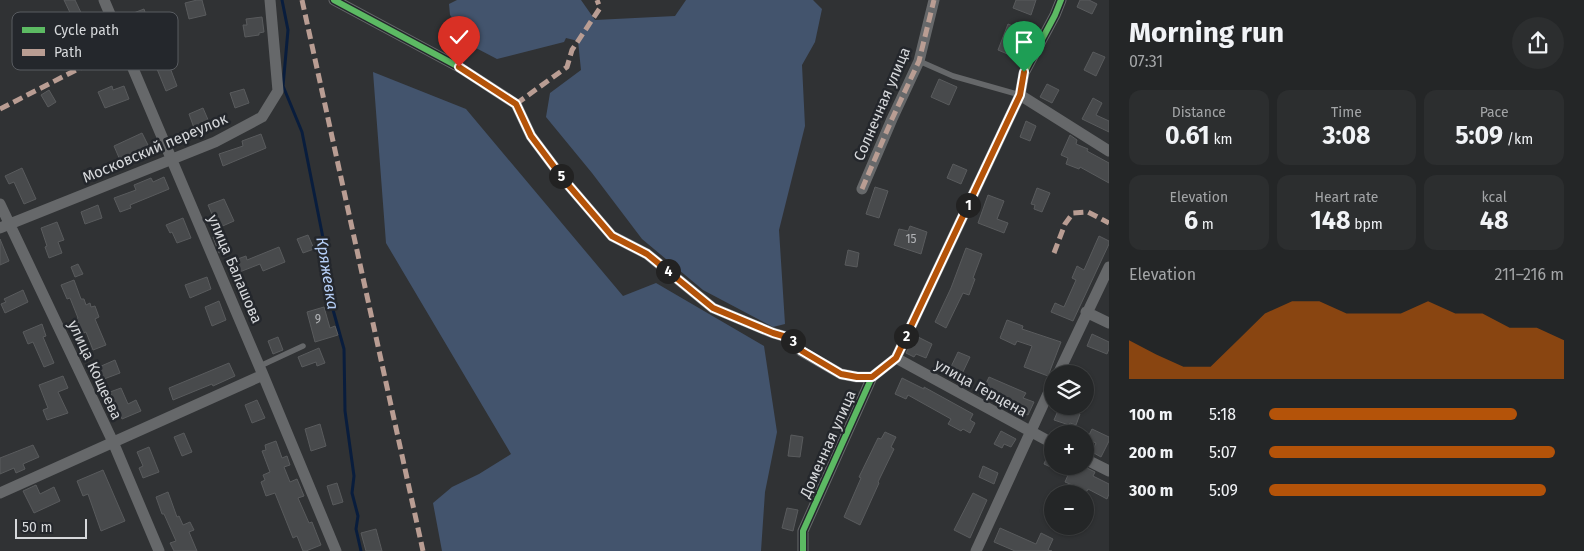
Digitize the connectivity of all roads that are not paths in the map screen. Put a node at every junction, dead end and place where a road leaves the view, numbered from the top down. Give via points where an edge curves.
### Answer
1 (104, 0) edge
2 (270, 0) edge
3 (334, 0) edge
4 (934, 0) edge
5 (1061, 0) edge
6 (109, 12) edge
7 (919, 61) junction
8 (133, 70) edge
9 (1020, 95) junction
10 (1109, 151) edge
11 (171, 160) junction
12 (862, 189) dead end
13 (0, 204) edge
14 (4, 226) edge
15 (1109, 267) edge
16 (1086, 312) junction
17 (1109, 323) edge
18 (303, 346) dead end
19 (896, 358) junction
20 (1062, 365) edge
21 (262, 370) junction
22 (872, 377) junction
23 (1044, 402) edge
24 (1030, 433) junction
25 (1044, 440) edge
26 (113, 442) junction
27 (1094, 464) edge
28 (1109, 471) edge
29 (0, 493) edge
30 (977, 548) edge
31 (160, 551) edge
32 (336, 551) edge
33 (803, 551) edge
34 (989, 551) edge

1 - 6 street, улица Балашова
2 - 11 street, Московский переулок via 278,91 272,103 262,117 216,142
3 - 22 street via 459,67 516,104 531,136 612,236 647,254 713,308 790,338 802,351 841,374
4 - 7 street, Солнечная улица
5 - 9 street via 1024,72
7 - 9 lane via 953,76
7 - 12 street, Солнечная улица
8 - 11 street, улица Балашова
9 - 10 street
9 - 19 street
11 - 14 street, Московский переулок
11 - 21 street, улица Балашова
13 - 14 street, улица Кощеева
14 - 26 street, улица Кощеева
15 - 16 street
16 - 17 street
16 - 20 street
18 - 21 lane
19 - 22 street, Доменная улица
19 - 24 street, улица Герцена
21 - 26 street
21 - 32 street, улица Балашова
22 - 33 street, Доменная улица via 803,531
23 - 24 street
24 - 25 street, улица Герцена
24 - 30 street
26 - 29 street
26 - 31 street, улица Кощеева
27 - 28 street
30 - 34 street

